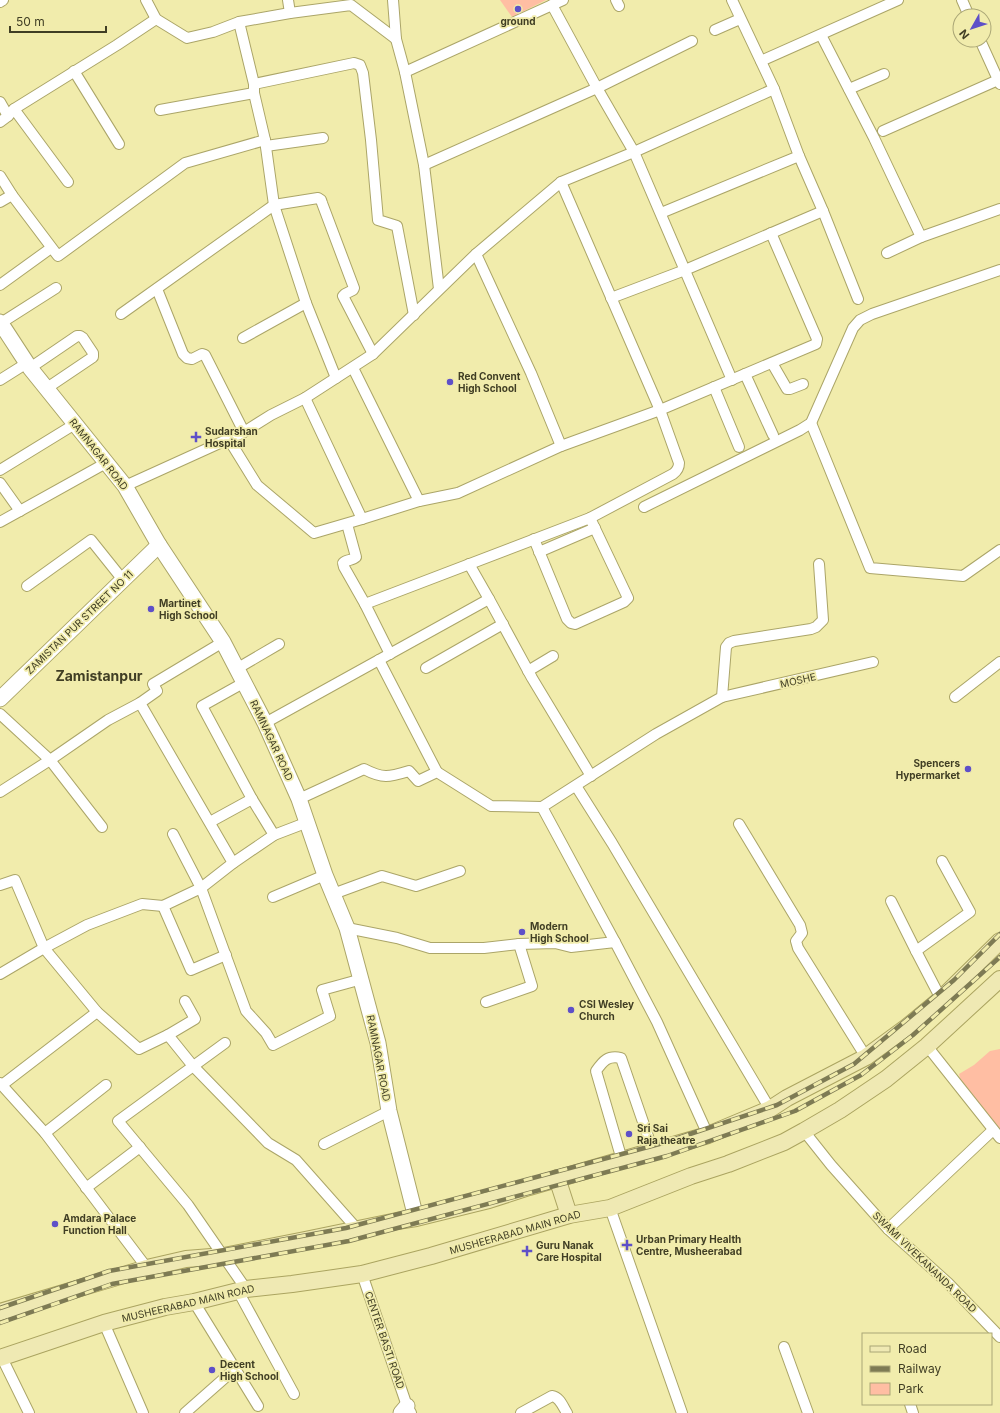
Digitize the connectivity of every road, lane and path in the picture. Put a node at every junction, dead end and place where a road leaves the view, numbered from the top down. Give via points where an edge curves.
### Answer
1 (3, 0) edge
2 (146, 0) edge
3 (288, 0) edge
4 (393, 0) edge
5 (563, 0) edge
6 (732, 0) edge
7 (898, 0) edge
8 (0, 2) edge
9 (552, 5) junction
10 (290, 13) junction
11 (156, 19) junction
12 (740, 19) junction
13 (238, 22) junction
14 (715, 30) dead end
15 (821, 35) junction
16 (396, 39) junction
17 (692, 41) dead end
18 (984, 48) edge
19 (761, 61) junction
20 (74, 71) junction
21 (405, 72) junction
22 (884, 74) dead end
23 (999, 78) edge
24 (254, 88) junction
25 (597, 88) junction
26 (774, 89) junction
27 (849, 89) junction
28 (0, 102) edge
29 (160, 110) dead end
30 (7, 116) edge
31 (883, 131) dead end
32 (323, 138) dead end
33 (266, 143) junction
34 (119, 144) dead end
35 (634, 152) junction
36 (799, 156) junction
37 (424, 165) junction
38 (0, 176) edge
39 (68, 182) dead end
40 (561, 182) junction
41 (12, 195) junction
42 (0, 202) edge
43 (274, 205) junction
44 (1000, 209) edge
45 (823, 211) junction
46 (661, 213) junction
47 (771, 233) junction
48 (921, 237) junction
49 (51, 248) junction
50 (887, 253) dead end
51 (476, 254) junction
52 (685, 270) junction
53 (1000, 270) edge
54 (0, 285) edge
55 (56, 288) dead end
56 (157, 288) junction
57 (439, 289) junction
58 (611, 298) junction
59 (858, 299) dead end
60 (306, 303) junction
61 (121, 314) dead end
62 (414, 315) junction
63 (0, 322) edge
64 (242, 338) dead end
65 (373, 354) junction
66 (772, 363) junction
67 (28, 365) junction
68 (352, 368) junction
69 (745, 374) junction
70 (336, 378) junction
71 (0, 380) edge
72 (732, 380) junction
73 (803, 384) dead end
74 (714, 387) junction
75 (47, 388) junction
76 (304, 398) junction
77 (660, 410) junction
78 (811, 423) junction
79 (75, 424) junction
80 (244, 432) junction
81 (773, 434) dead end
82 (228, 438) junction
83 (561, 446) junction
84 (739, 447) dead end
85 (106, 463) junction
86 (0, 470) edge
87 (0, 483) edge
88 (125, 486) junction
89 (419, 501) junction
90 (644, 507) dead end
91 (20, 511) junction
92 (590, 518) junction
93 (362, 520) junction
94 (0, 522) edge
95 (347, 524) junction
96 (595, 528) junction
97 (534, 539) junction
98 (159, 545) junction
99 (1000, 550) edge
100 (539, 552) junction
101 (468, 564) junction
102 (819, 564) dead end
103 (123, 580) junction
104 (27, 586) dead end
105 (489, 599) junction
106 (365, 604) junction
107 (503, 624) junction
108 (223, 642) junction
109 (279, 644) dead end
110 (390, 654) junction
111 (553, 656) dead end
112 (379, 660) junction
113 (873, 662) dead end
114 (999, 666) edge
115 (238, 668) junction
116 (426, 668) dead end
117 (528, 671) junction
118 (245, 682) junction
119 (955, 697) dead end
120 (722, 698) junction
121 (0, 699) edge
122 (140, 703) junction
123 (0, 714) edge
124 (265, 723) junction
125 (50, 760) junction
126 (437, 772) junction
127 (591, 776) junction
128 (576, 786) junction
129 (0, 792) edge
130 (252, 799) junction
131 (299, 799) junction
132 (542, 808) junction
133 (210, 822) junction
134 (308, 822) junction
135 (739, 824) dead end
136 (102, 827) dead end
137 (173, 834) dead end
138 (274, 835) junction
139 (942, 861) dead end
140 (233, 863) junction
141 (460, 871) dead end
142 (325, 875) junction
143 (0, 885) edge
144 (201, 888) junction
145 (333, 894) junction
146 (273, 897) dead end
147 (891, 901) dead end
148 (163, 906) junction
149 (347, 928) junction
150 (1000, 941) edge
151 (615, 942) junction
152 (519, 944) junction
153 (44, 948) junction
154 (916, 951) junction
155 (226, 955) junction
156 (0, 974) edge
157 (362, 979) junction
158 (1000, 979) edge
159 (941, 999) junction
160 (185, 1001) dead end
161 (486, 1002) dead end
162 (97, 1012) junction
163 (168, 1035) junction
164 (226, 1043) dead end
165 (927, 1046) junction
166 (866, 1057) junction
167 (193, 1066) junction
168 (1, 1084) edge
169 (106, 1085) dead end
170 (770, 1109) junction
171 (390, 1111) junction
172 (993, 1130) junction
173 (804, 1131) junction
174 (45, 1133) junction
175 (708, 1135) junction
176 (1000, 1138) edge
177 (324, 1144) dead end
178 (140, 1147) junction
179 (653, 1151) junction
180 (622, 1160) junction
181 (557, 1178) junction
182 (86, 1188) junction
183 (610, 1208) junction
184 (569, 1215) junction
185 (416, 1218) junction
186 (888, 1229) junction
187 (358, 1230) junction
188 (224, 1256) junction
189 (147, 1268) junction
190 (362, 1274) junction
191 (242, 1290) junction
192 (194, 1302) junction
193 (0, 1312) edge
194 (104, 1323) junction
195 (1000, 1337) edge
196 (784, 1347) dead end
197 (1, 1358) edge
198 (236, 1368) junction
199 (294, 1394) dead end
200 (258, 1406) dead end
201 (407, 1411) edge
202 (29, 1413) edge
203 (143, 1413) edge
204 (185, 1413) edge
205 (521, 1413) edge
206 (567, 1413) edge
207 (682, 1413) edge
208 (808, 1413) edge

1 - 8 street
2 - 11 street
3 - 10 street
4 - 16 street
5 - 9 street
6 - 12 street
7 - 15 street
9 - 21 street
9 - 25 street
10 - 13 street
10 - 16 street via 351,5
11 - 13 street via 187,38 213,32
11 - 20 street
12 - 14 street
12 - 19 street
13 - 24 street
15 - 19 street
15 - 27 street
16 - 21 street
17 - 25 street
18 - 23 street
19 - 26 street
20 - 30 street
20 - 34 street
21 - 37 street
22 - 27 street
23 - 31 street
24 - 29 street
24 - 33 street
24 - 62 street via 354,63 360,65 371,140 378,220 397,226
25 - 35 street
25 - 37 street
26 - 35 street
26 - 36 street
27 - 48 street
28 - 30 street
30 - 39 street
32 - 33 street
33 - 43 street
33 - 49 street via 185,163 58,256
35 - 40 street
35 - 46 street
36 - 45 street
36 - 46 street
37 - 57 street
38 - 41 street
40 - 51 street
40 - 58 street
41 - 42 street
41 - 49 street
43 - 56 street
43 - 60 street
43 - 65 street via 318,198 321,200 354,288 344,296
44 - 48 street
45 - 47 street
45 - 59 street
46 - 52 street
47 - 52 street
47 - 66 street via 817,339 814,345
48 - 50 street
49 - 54 street
51 - 57 street
51 - 83 street via 531,373
52 - 58 street
52 - 72 street
53 - 78 street via 860,320 853,328
55 - 63 street
56 - 61 street
56 - 80 street via 183,354 192,359 205,355
57 - 62 street
58 - 77 street
60 - 64 street
60 - 70 street
62 - 65 street
63 - 67 main road, RAMNAGAR ROAD
65 - 68 street
66 - 69 street
66 - 73 street via 787,389
67 - 71 street
67 - 75 main road, RAMNAGAR ROAD
67 - 75 street via 77,336 83,338 93,357
68 - 70 street
68 - 89 street
69 - 72 street
69 - 81 street
70 - 76 street
72 - 74 street
74 - 77 street
74 - 84 street
75 - 79 main road, RAMNAGAR ROAD
76 - 80 street
76 - 93 street
77 - 83 street
77 - 92 street via 679,463 678,470
78 - 90 street
78 - 99 street via 870,568 964,576
79 - 85 main road, RAMNAGAR ROAD
79 - 86 street
80 - 82 street
82 - 88 street
82 - 95 street via 257,485 314,532
83 - 89 street via 458,493
85 - 88 main road, RAMNAGAR ROAD
85 - 91 street
87 - 91 street
88 - 98 main road, RAMNAGAR ROAD
89 - 93 street
91 - 94 street
92 - 96 street
92 - 97 street
93 - 95 street
95 - 106 street via 356,557 343,563
96 - 100 street
96 - 100 street via 628,598 575,624 567,619
97 - 100 street
97 - 101 street
98 - 103 main road, ZAMISTAN PUR STREET NO 11
98 - 108 main road, RAMNAGAR ROAD
101 - 105 street
101 - 106 street
102 - 120 street via 822,620 811,629 729,643 726,647
103 - 104 street via 91,540
103 - 121 main road, ZAMISTAN PUR STREET NO 11
105 - 107 street
105 - 110 street
106 - 110 street
107 - 116 street
107 - 117 street
108 - 115 main road, RAMNAGAR ROAD
108 - 122 street via 153,684 157,691
109 - 115 street
110 - 112 street
111 - 117 street
112 - 124 street
112 - 126 street
113 - 120 street, MOSHE
114 - 119 street
115 - 118 main road, RAMNAGAR ROAD
117 - 127 street
118 - 124 main road, RAMNAGAR ROAD
118 - 130 street via 202,706
120 - 127 street, MOSHE via 656,734
122 - 125 street via 108,720
122 - 133 street
123 - 125 street
124 - 131 main road, RAMNAGAR ROAD
125 - 129 street
125 - 136 street
126 - 131 street via 418,781 409,771 388,777 364,768
126 - 132 street via 492,806
127 - 128 street, MOSHE
128 - 132 street, MOSHE
128 - 170 street
130 - 133 street
130 - 138 street
131 - 134 main road, RAMNAGAR ROAD
132 - 151 street
133 - 140 street
134 - 138 street
134 - 142 main road, RAMNAGAR ROAD
135 - 166 street via 800,925 802,933 796,941 798,948
137 - 144 street
138 - 140 street
139 - 154 street via 970,912
140 - 144 street
141 - 145 street via 416,886 382,876
142 - 145 main road, RAMNAGAR ROAD
142 - 146 street
143 - 153 street via 15,880
144 - 148 street
144 - 155 street
145 - 149 main road, RAMNAGAR ROAD
147 - 154 street
148 - 153 street via 142,904 86,925
148 - 155 street via 191,970
149 - 152 street via 430,948 484,948
149 - 157 main road, RAMNAGAR ROAD
150 - 159 main road
151 - 152 street via 571,947 555,943
151 - 175 street via 657,1022
152 - 161 street via 532,986
153 - 156 street
153 - 162 street
154 - 159 street
155 - 157 street via 246,1011 274,1045 330,1016 322,990
157 - 171 main road, RAMNAGAR ROAD via 378,1043
158 - 165 main road, MUSHEERABAD MAIN ROAD
159 - 166 main road
160 - 163 street via 195,1020
162 - 163 street via 139,1049
162 - 168 street
163 - 167 street
164 - 167 street
165 - 172 street
165 - 173 main road, MUSHEERABAD MAIN ROAD via 886,1079
166 - 170 main road
167 - 178 street via 118,1121
167 - 187 street via 268,1143 296,1160
168 - 174 street
169 - 174 street
170 - 175 main road
171 - 177 street
171 - 185 main road, RAMNAGAR ROAD
172 - 176 street
172 - 186 street
173 - 183 main road, MUSHEERABAD MAIN ROAD via 784,1142
173 - 186 street, SWAMI VIVEKANANDA ROAD
174 - 182 street
175 - 179 main road
178 - 182 street
178 - 188 street via 188,1205
179 - 180 main road
179 - 180 street via 621,1058 610,1057 603,1060 596,1071
180 - 181 main road
181 - 184 main road
181 - 185 main road via 489,1200
182 - 189 street
183 - 184 main road, MUSHEERABAD MAIN ROAD
183 - 207 street
184 - 190 main road, MUSHEERABAD MAIN ROAD
185 - 187 main road
186 - 195 street, SWAMI VIVEKANANDA ROAD via 948,1284
187 - 188 main road
188 - 189 main road via 186,1259
188 - 191 street
189 - 193 main road
190 - 191 main road, MUSHEERABAD MAIN ROAD
190 - 201 street, CENTER BASTI ROAD
191 - 192 main road, MUSHEERABAD MAIN ROAD
191 - 199 street
192 - 194 main road, MUSHEERABAD MAIN ROAD
192 - 198 street
194 - 197 main road, MUSHEERABAD MAIN ROAD
194 - 203 street
196 - 208 street
197 - 202 street
198 - 200 street
198 - 204 street
205 - 206 street via 552,1396 558,1399

